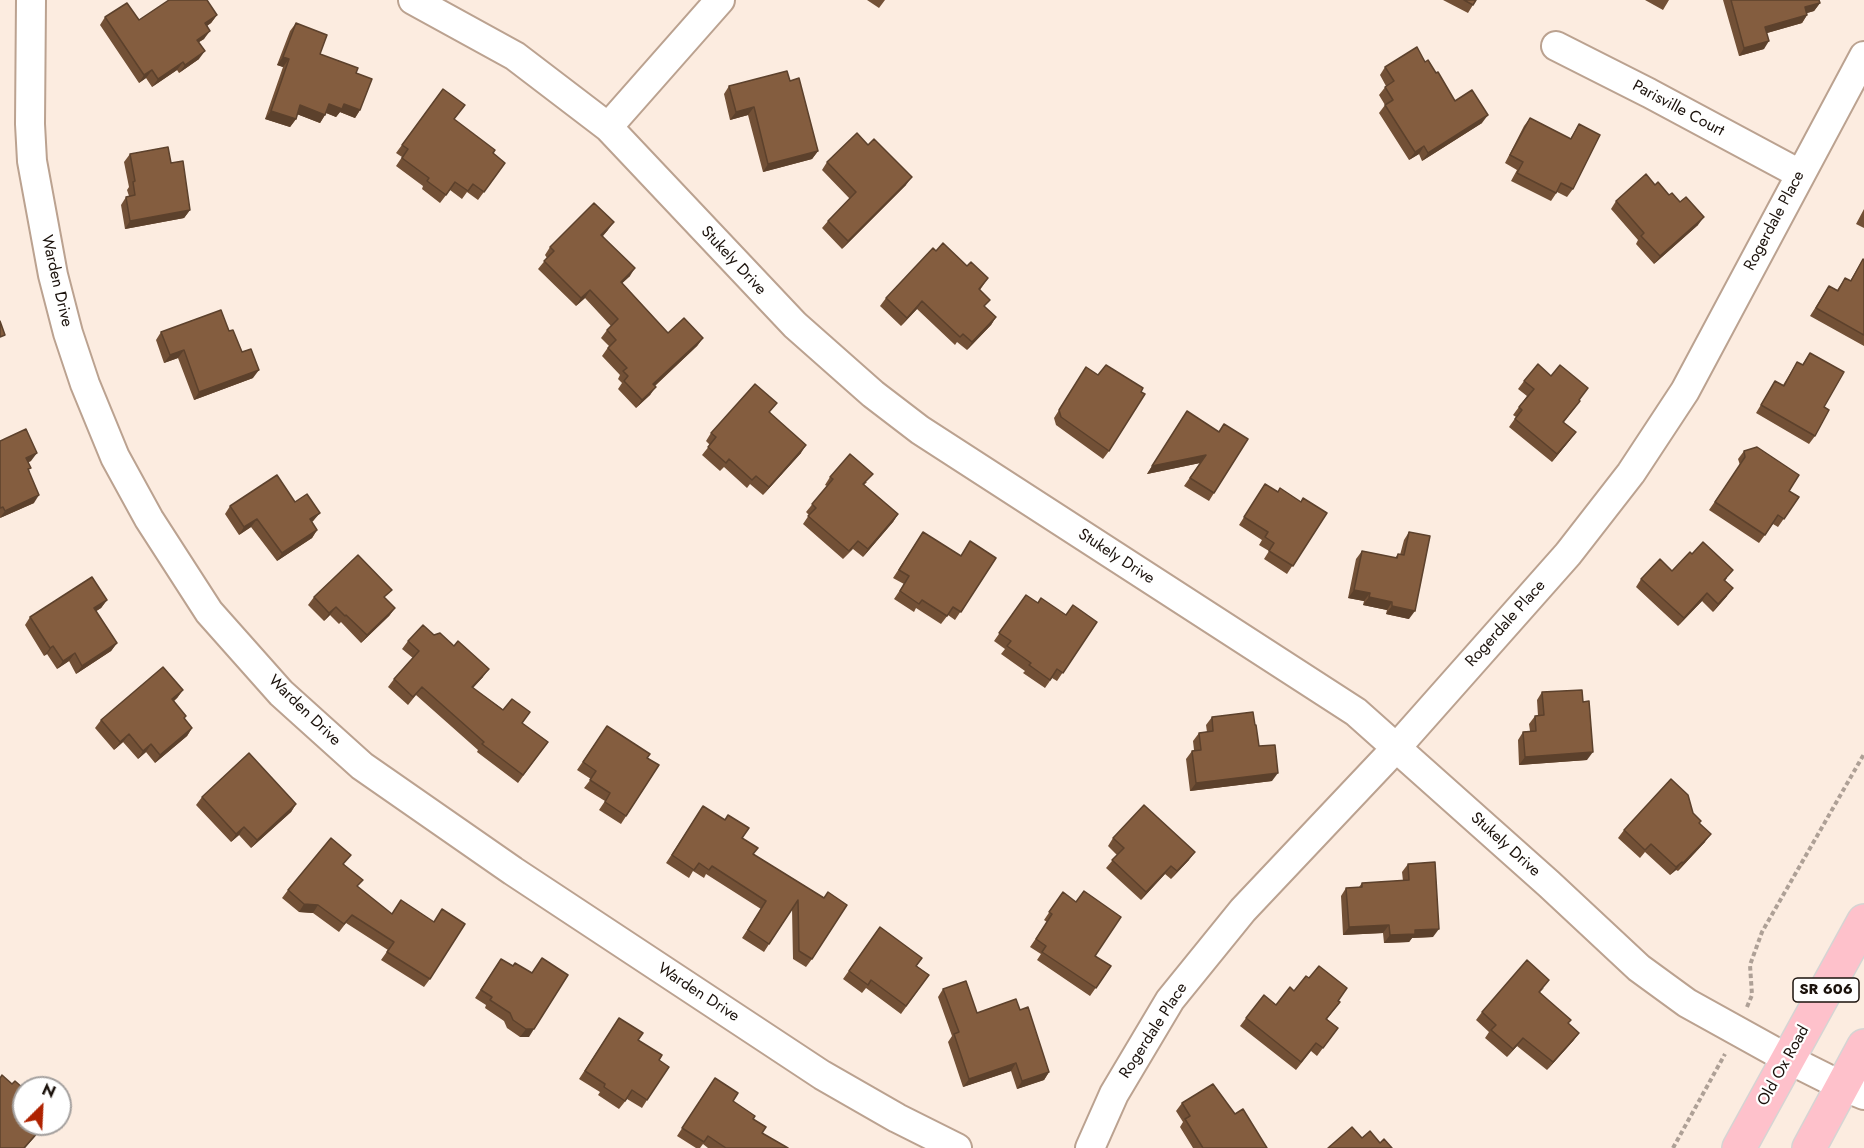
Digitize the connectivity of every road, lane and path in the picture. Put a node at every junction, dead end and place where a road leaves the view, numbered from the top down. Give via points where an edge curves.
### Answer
1 (31, 0) edge
2 (413, 0) edge
3 (720, 0) edge
4 (1556, 46) dead end
5 (1864, 56) edge
6 (608, 128) junction
7 (1800, 174) junction
8 (1396, 747) junction
9 (1864, 754) edge
10 (1864, 921) edge
11 (1737, 1031) junction
12 (1864, 1046) edge
13 (1788, 1059) junction
14 (1853, 1090) edge
15 (957, 1148) edge
16 (1090, 1148) edge
17 (1673, 1148) edge
18 (1739, 1148) edge
19 (1809, 1148) edge

1 - 15 street, Warden Drive via 32,161 68,333 115,457 149,519 209,612 281,693 362,766 822,1075
2 - 6 street, Stukely Drive via 515,56
3 - 6 street
4 - 7 street, Parisville Court
5 - 7 street, Rogerdale Place
6 - 8 street, Stukely Drive via 775,306 883,402 920,430 1356,712
7 - 8 street, Rogerdale Place via 1685,391 1631,473 1568,554
8 - 11 street, Stukely Drive via 1639,968 1687,1003
8 - 16 street, Rogerdale Place via 1243,910 1170,1000 1114,1094
9 - 11 path via 1762,932 1750,965 1752,995
10 - 13 main road, Old Ox Road / SR 606
11 - 13 street, Stukely Drive
11 - 17 path
12 - 14 main road
13 - 14 street, Stukely Drive
13 - 18 main road, Old Ox Road / SR 606
14 - 19 main road

